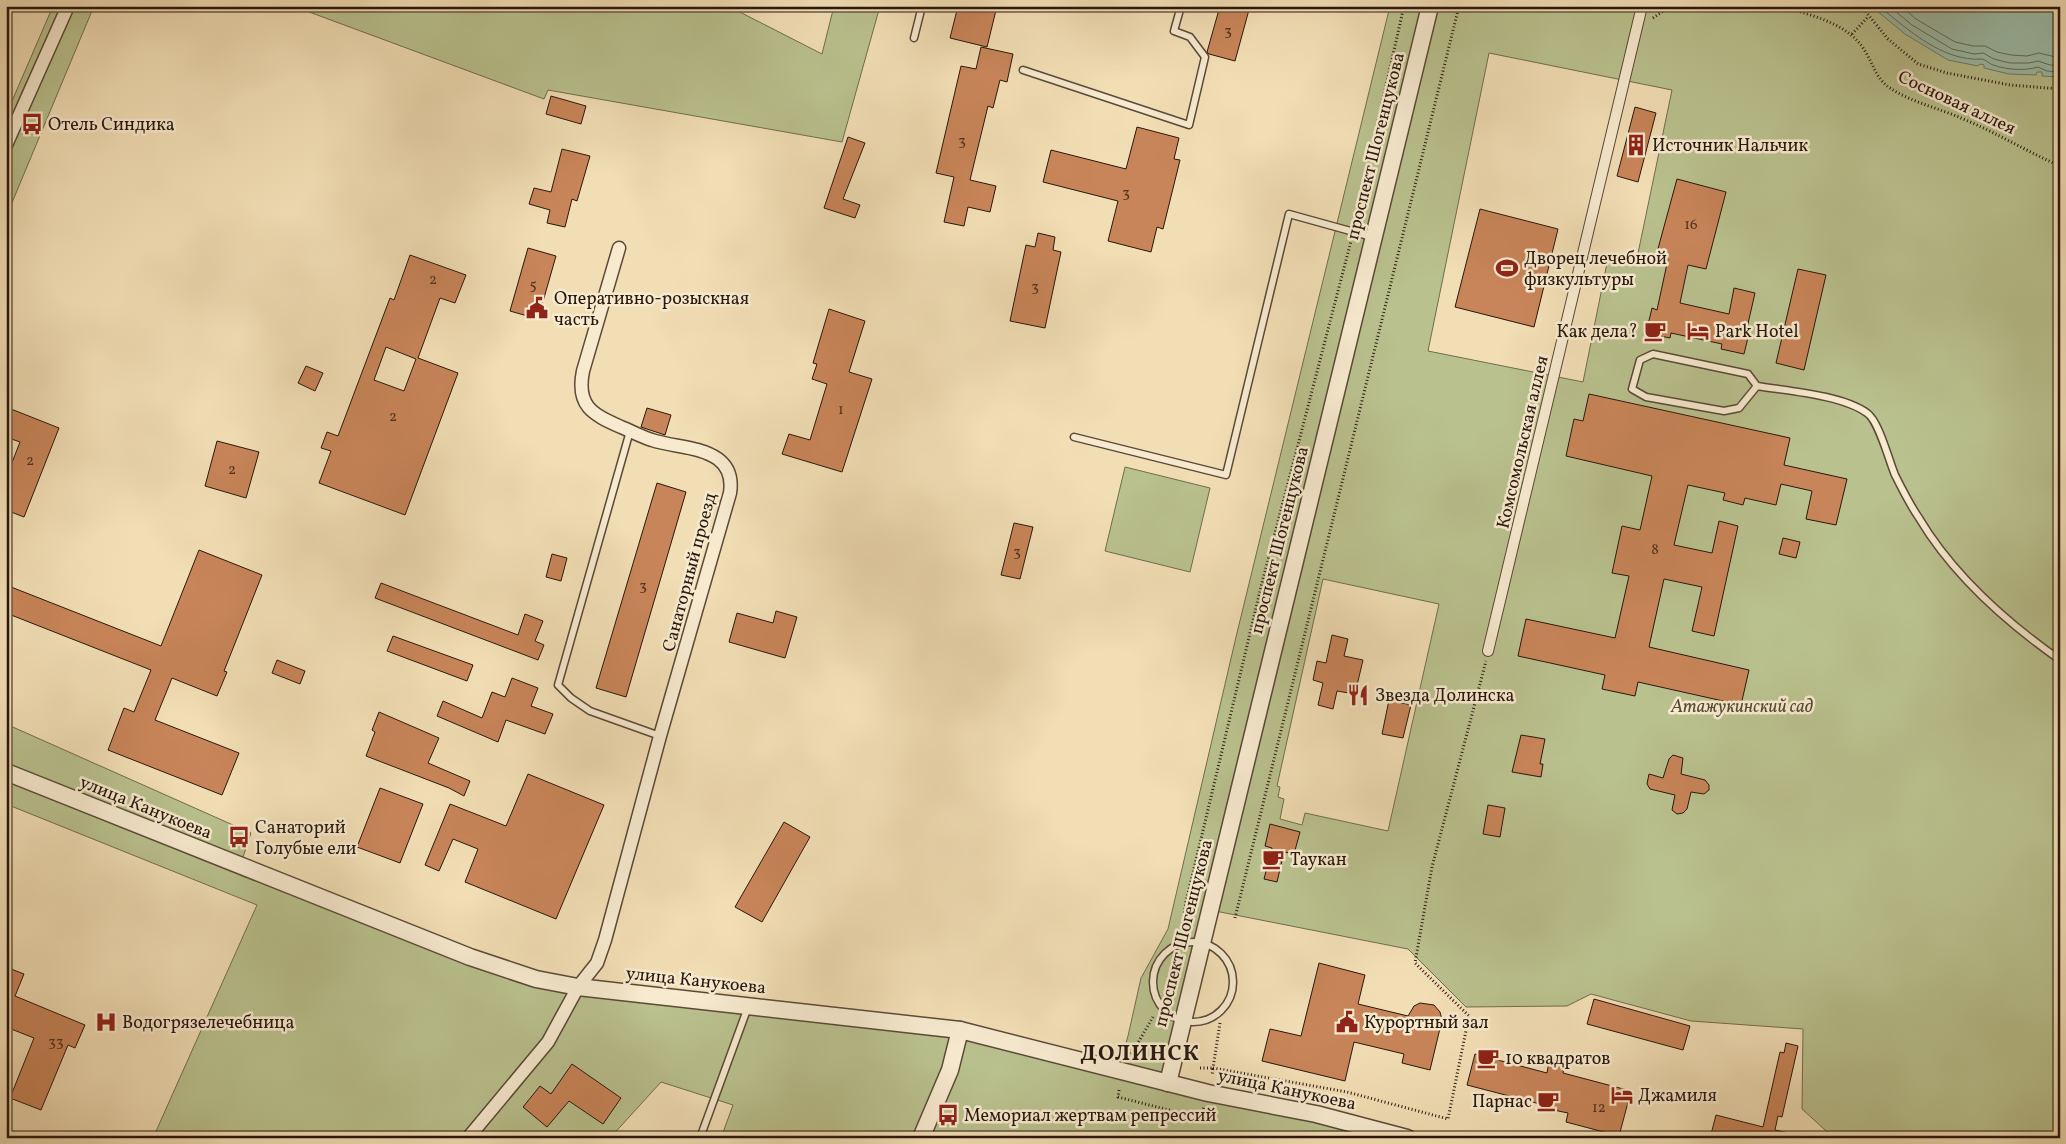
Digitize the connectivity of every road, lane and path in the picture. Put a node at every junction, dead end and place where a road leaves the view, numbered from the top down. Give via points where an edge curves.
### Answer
1 (68, 6) edge
2 (922, 6) edge
3 (1181, 6) edge
4 (1404, 6) edge
5 (1430, 6) edge
6 (1459, 6) edge
7 (1642, 6) edge
8 (1780, 6) edge
9 (1861, 6) edge
10 (1868, 17) junction
11 (1852, 34) junction
12 (914, 38) dead end
13 (1023, 70) dead end
14 (2060, 89) edge
15 (6, 145) edge
16 (2060, 166) edge
17 (1354, 232) junction
18 (1373, 237) junction
19 (619, 248) dead end
20 (1757, 386) junction
21 (630, 431) junction
22 (1074, 436) dead end
23 (1488, 651) joint
24 (2060, 660) edge
25 (660, 736) junction
26 (6, 772) edge
27 (1235, 918) dead end
28 (1181, 937) dead end
29 (1201, 942) junction
30 (578, 987) junction
31 (748, 1006) junction
32 (1153, 1017) dead end
33 (1182, 1022) junction
34 (1220, 1023) dead end
35 (960, 1030) junction
36 (1135, 1048) junction
37 (1146, 1053) dead end
38 (1131, 1054) dead end
39 (1200, 1068) dead end
40 (1213, 1068) junction
41 (1212, 1075) dead end
42 (1168, 1083) junction
43 (1119, 1090) dead end
44 (1206, 1104) dead end
45 (1365, 1132) edge
46 (468, 1138) edge
47 (700, 1138) edge
48 (921, 1138) edge
49 (1407, 1138) edge

1 - 15 street
2 - 12 lane
3 - 13 lane via 1174,31 1190,37 1205,57 1189,125
4 - 17 path
5 - 18 street, проспект Шогенцукова
6 - 27 path
7 - 23 street, Комсомольская аллея
8 - 11 path, Сосновая аллея via 1840,26
9 - 10 path
10 - 11 path
10 - 14 path via 1918,64 2010,85
11 - 16 path, Сосновая аллея via 1865,50 1878,76 1898,93 1962,118
17 - 18 lane
17 - 22 lane via 1288,214 1226,476
17 - 28 path via 1261,587 1186,902
18 - 29 street, проспект Шогенцукова
19 - 21 street, Санаторный проезд via 580,385 581,395 591,412
20 - 20 lane via 1748,374 1652,354 1640,360 1632,389 1646,397 1724,411 1739,408
20 - 24 lane via 1838,400 1868,414 1919,518 1947,558 2032,641
21 - 25 lane via 558,685 590,711
21 - 25 street, Санаторный проезд via 718,459 728,469 731,483
23 - 40 path via 1432,867 1415,963 1469,1016 1448,1119 1347,1092
25 - 30 street, Санаторный проезд via 605,940 597,963
26 - 30 street, улица Канукоева via 470,957 536,979
29 - 33 street, проспект Шогенцукова
29 - 33 lane via 1186,942 1171,948 1160,958 1153,973 1158,1003
29 - 33 lane via 1226,958 1234,985 1222,1011 1196,1023
30 - 31 street, улица Канукоева
30 - 46 street, Санаторный проезд via 548,1042
31 - 35 street, улица Канукоева
31 - 47 lane
32 - 36 path
33 - 42 street, проспект Шогенцукова
34 - 40 path
35 - 42 street, улица Канукоева
35 - 48 street via 950,1070
36 - 37 path
36 - 38 path
39 - 40 path
40 - 41 path
42 - 45 street, улица Канукоева
43 - 44 path via 1118,1097 1200,1118
45 - 49 street, улица Канукоева

